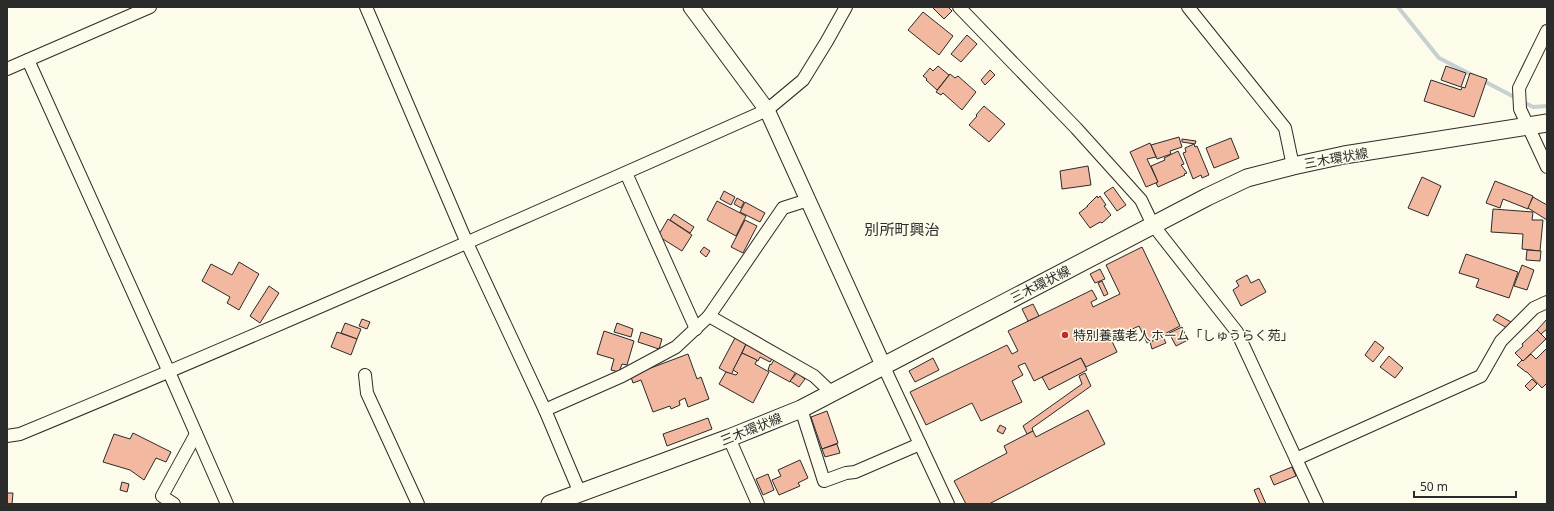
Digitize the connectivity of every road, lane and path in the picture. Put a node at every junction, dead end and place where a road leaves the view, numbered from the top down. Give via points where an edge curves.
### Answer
1 (150, 7) edge
2 (366, 7) edge
3 (691, 7) edge
4 (846, 7) edge
5 (959, 7) edge
6 (1188, 7) edge
7 (1547, 31) edge
8 (28, 60) junction
9 (7, 69) edge
10 (767, 110) junction
11 (1547, 123) edge
12 (1528, 126) junction
13 (1293, 166) junction
14 (1547, 167) edge
15 (626, 173) junction
16 (808, 200) junction
17 (1153, 225) junction
18 (467, 243) junction
19 (1547, 302) edge
20 (710, 316) junction
21 (696, 329) junction
22 (883, 365) junction
23 (169, 372) junction
24 (365, 375) dead end
25 (832, 393) junction
26 (801, 409) junction
27 (545, 410) junction
28 (196, 434) junction
29 (7, 436) edge
30 (729, 438) junction
31 (920, 444) junction
32 (1296, 459) junction
33 (580, 493) junction
34 (174, 504) edge
35 (227, 504) edge
36 (418, 504) edge
37 (550, 504) edge
38 (758, 504) edge
39 (948, 504) edge
40 (1317, 504) edge

1 - 8 street
2 - 18 street
3 - 10 street
4 - 10 street via 803,80
5 - 17 street via 1076,128 1141,200
6 - 13 street via 1285,128
7 - 12 street via 1519,88 1520,109
8 - 9 street
8 - 23 street
10 - 15 street
10 - 16 street
11 - 12 main road, 三木環状線
12 - 13 main road, 三木環状線 via 1344,155
12 - 14 street
13 - 17 main road, 三木環状線 via 1247,178
15 - 18 street
15 - 21 street
16 - 20 street via 783,208
16 - 22 street
17 - 22 main road, 三木環状線
17 - 32 street via 1237,332
18 - 23 street
18 - 27 street
19 - 32 street via 1534,308 1501,341 1481,376
20 - 21 street
20 - 25 street via 814,376
21 - 27 street via 669,351 622,376
22 - 25 main road, 三木環状線
22 - 31 street
23 - 28 street
23 - 29 street via 20,434
24 - 36 street via 366,393
25 - 26 main road, 三木環状線
26 - 30 main road, 三木環状線
26 - 31 street via 824,481 855,472
27 - 33 street
28 - 34 street via 162,496
28 - 35 street
30 - 33 main road, 三木環状線
30 - 38 street
31 - 39 street
32 - 40 street
33 - 37 main road, 三木環状線

